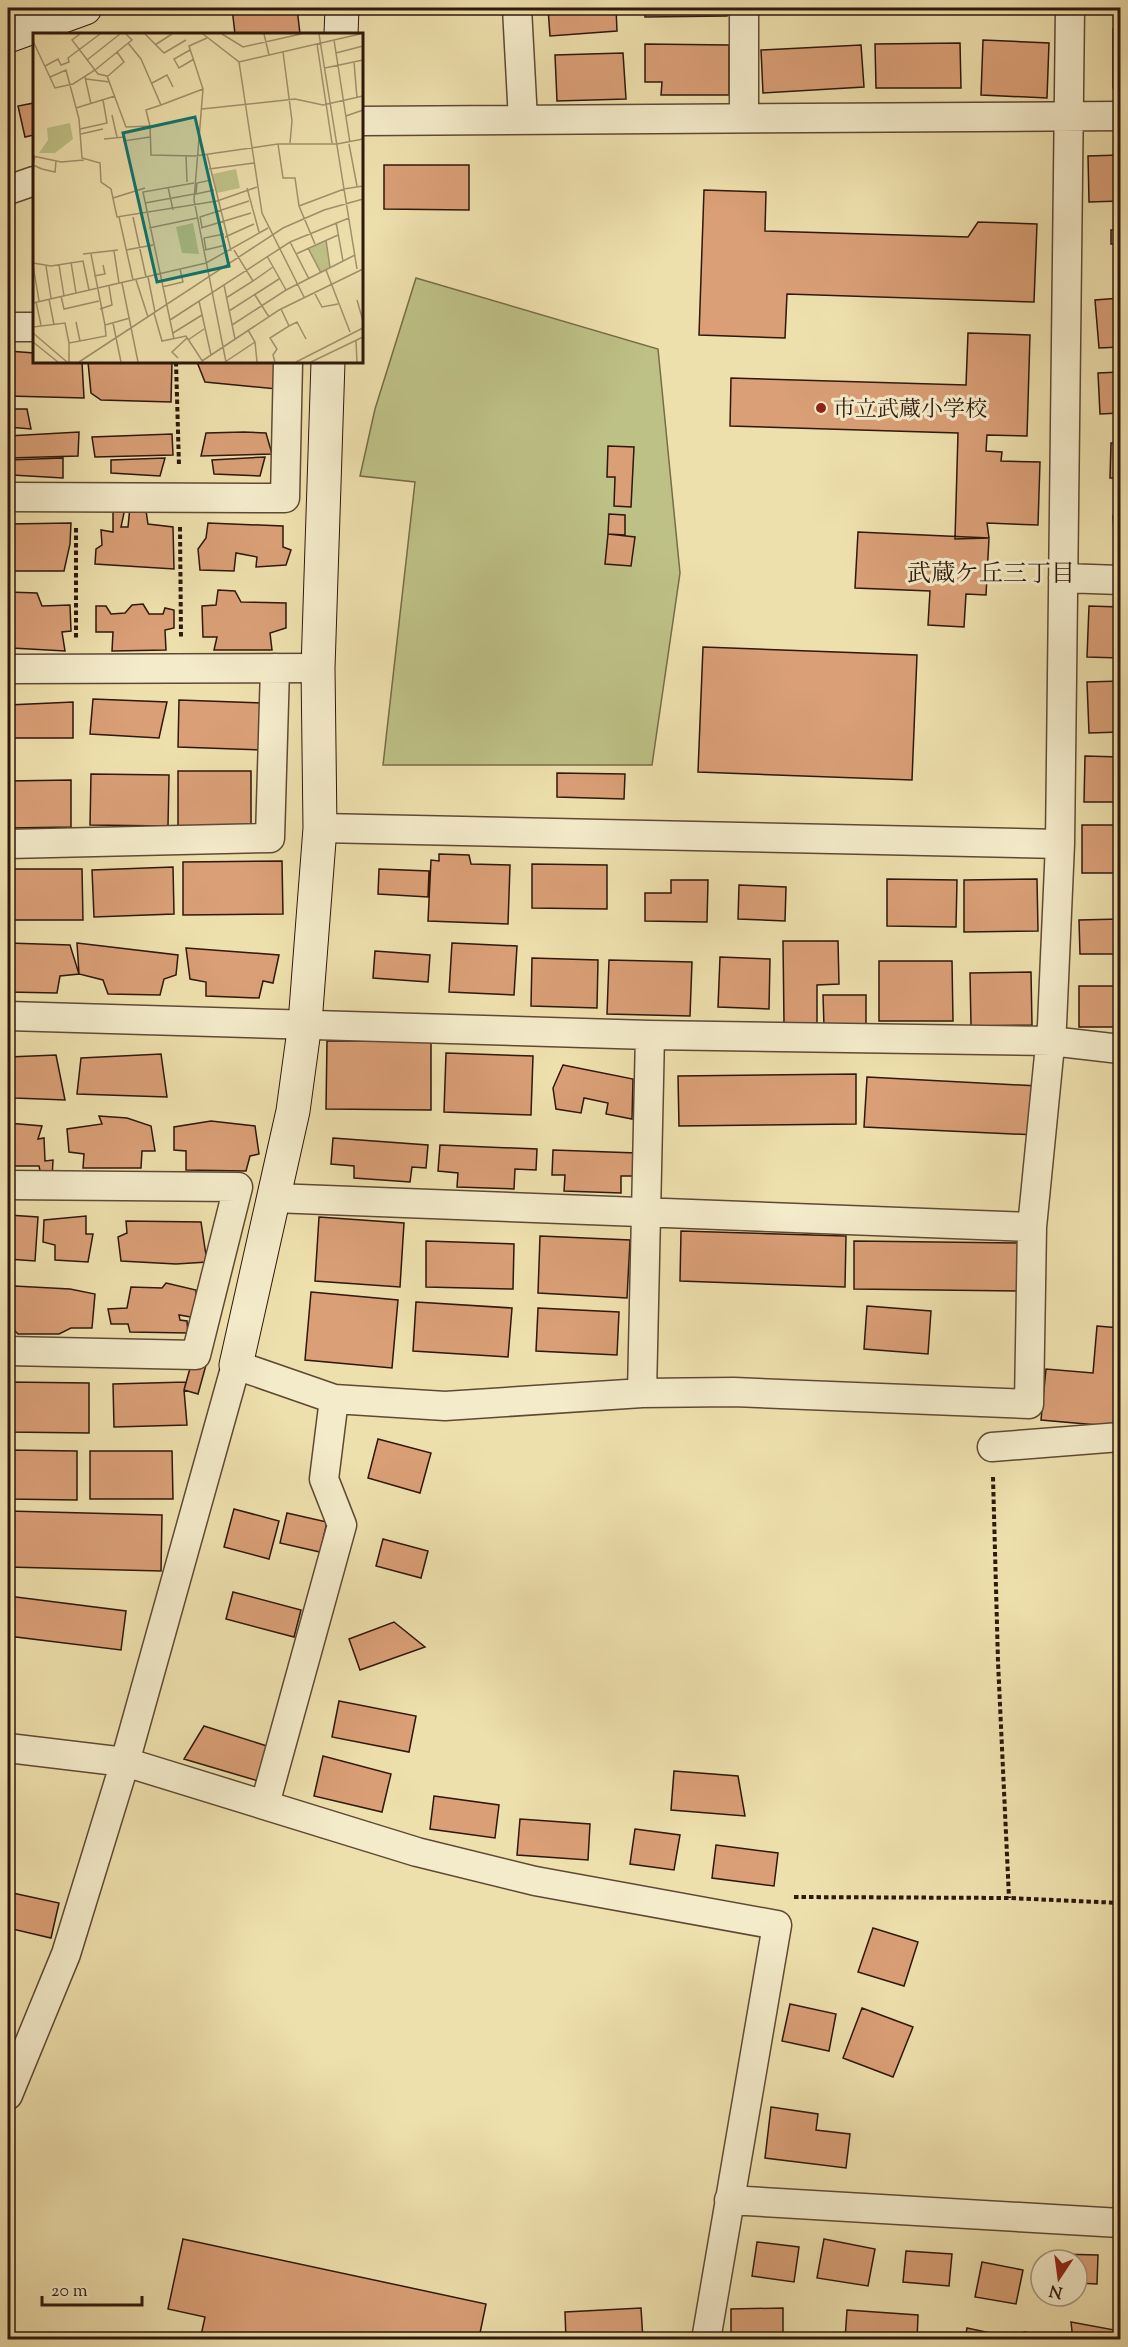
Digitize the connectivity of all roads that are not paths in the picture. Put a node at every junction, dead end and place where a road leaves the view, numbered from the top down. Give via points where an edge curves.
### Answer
1 (85, 8) edge
2 (342, 8) edge
3 (517, 8) edge
4 (744, 8) edge
5 (1070, 8) edge
6 (341, 33) edge
7 (8, 36) edge
8 (1069, 116) junction
9 (1120, 116) edge
10 (744, 118) junction
11 (523, 120) junction
12 (363, 121) edge
13 (33, 182) edge
14 (8, 190) edge
15 (8, 327) edge
16 (33, 327) edge
17 (288, 363) edge
18 (328, 363) edge
19 (8, 497) edge
20 (1063, 578) junction
21 (1120, 580) edge
22 (275, 668) junction
23 (8, 669) edge
24 (318, 669) junction
25 (320, 828) junction
26 (8, 844) edge
27 (1060, 844) junction
28 (8, 1016) edge
29 (305, 1023) junction
30 (650, 1035) junction
31 (1051, 1041) junction
32 (1120, 1049) edge
33 (8, 1185) edge
34 (273, 1198) junction
35 (646, 1212) junction
36 (1032, 1227) junction
37 (8, 1351) edge
38 (236, 1365) junction
39 (642, 1393) junction
40 (334, 1399) junction
41 (1120, 1437) edge
42 (992, 1447) road end
43 (8, 1748) edge
44 (125, 1762) junction
45 (265, 1804) junction
46 (8, 2095) edge
47 (729, 2199) junction
48 (1120, 2223) edge
49 (706, 2340) edge

1 - 7 street
2 - 6 street
3 - 11 street
4 - 10 street
5 - 8 street
8 - 9 street
8 - 10 street
8 - 20 street
10 - 11 street
11 - 12 street
13 - 14 street
15 - 16 street
17 - 19 street via 285,498
18 - 24 street
20 - 21 street
20 - 27 street
22 - 23 street
22 - 24 street
22 - 26 street via 270,838
24 - 25 street
25 - 27 street
25 - 29 street
27 - 31 street
28 - 29 street
29 - 30 street
29 - 34 street via 293,1111
30 - 31 street
30 - 35 street
31 - 32 street
31 - 36 street
33 - 37 street via 238,1187 196,1355
34 - 35 street
34 - 38 street
35 - 36 street
35 - 39 street
36 - 39 street via 1029,1404 734,1392
38 - 40 street
38 - 44 street
39 - 40 street via 445,1406
40 - 45 street via 324,1479 342,1525
41 - 42 street
43 - 44 street
44 - 45 street
44 - 46 street via 66,1954
45 - 47 street via 417,1852 535,1881 777,1925
47 - 48 street
47 - 49 street

